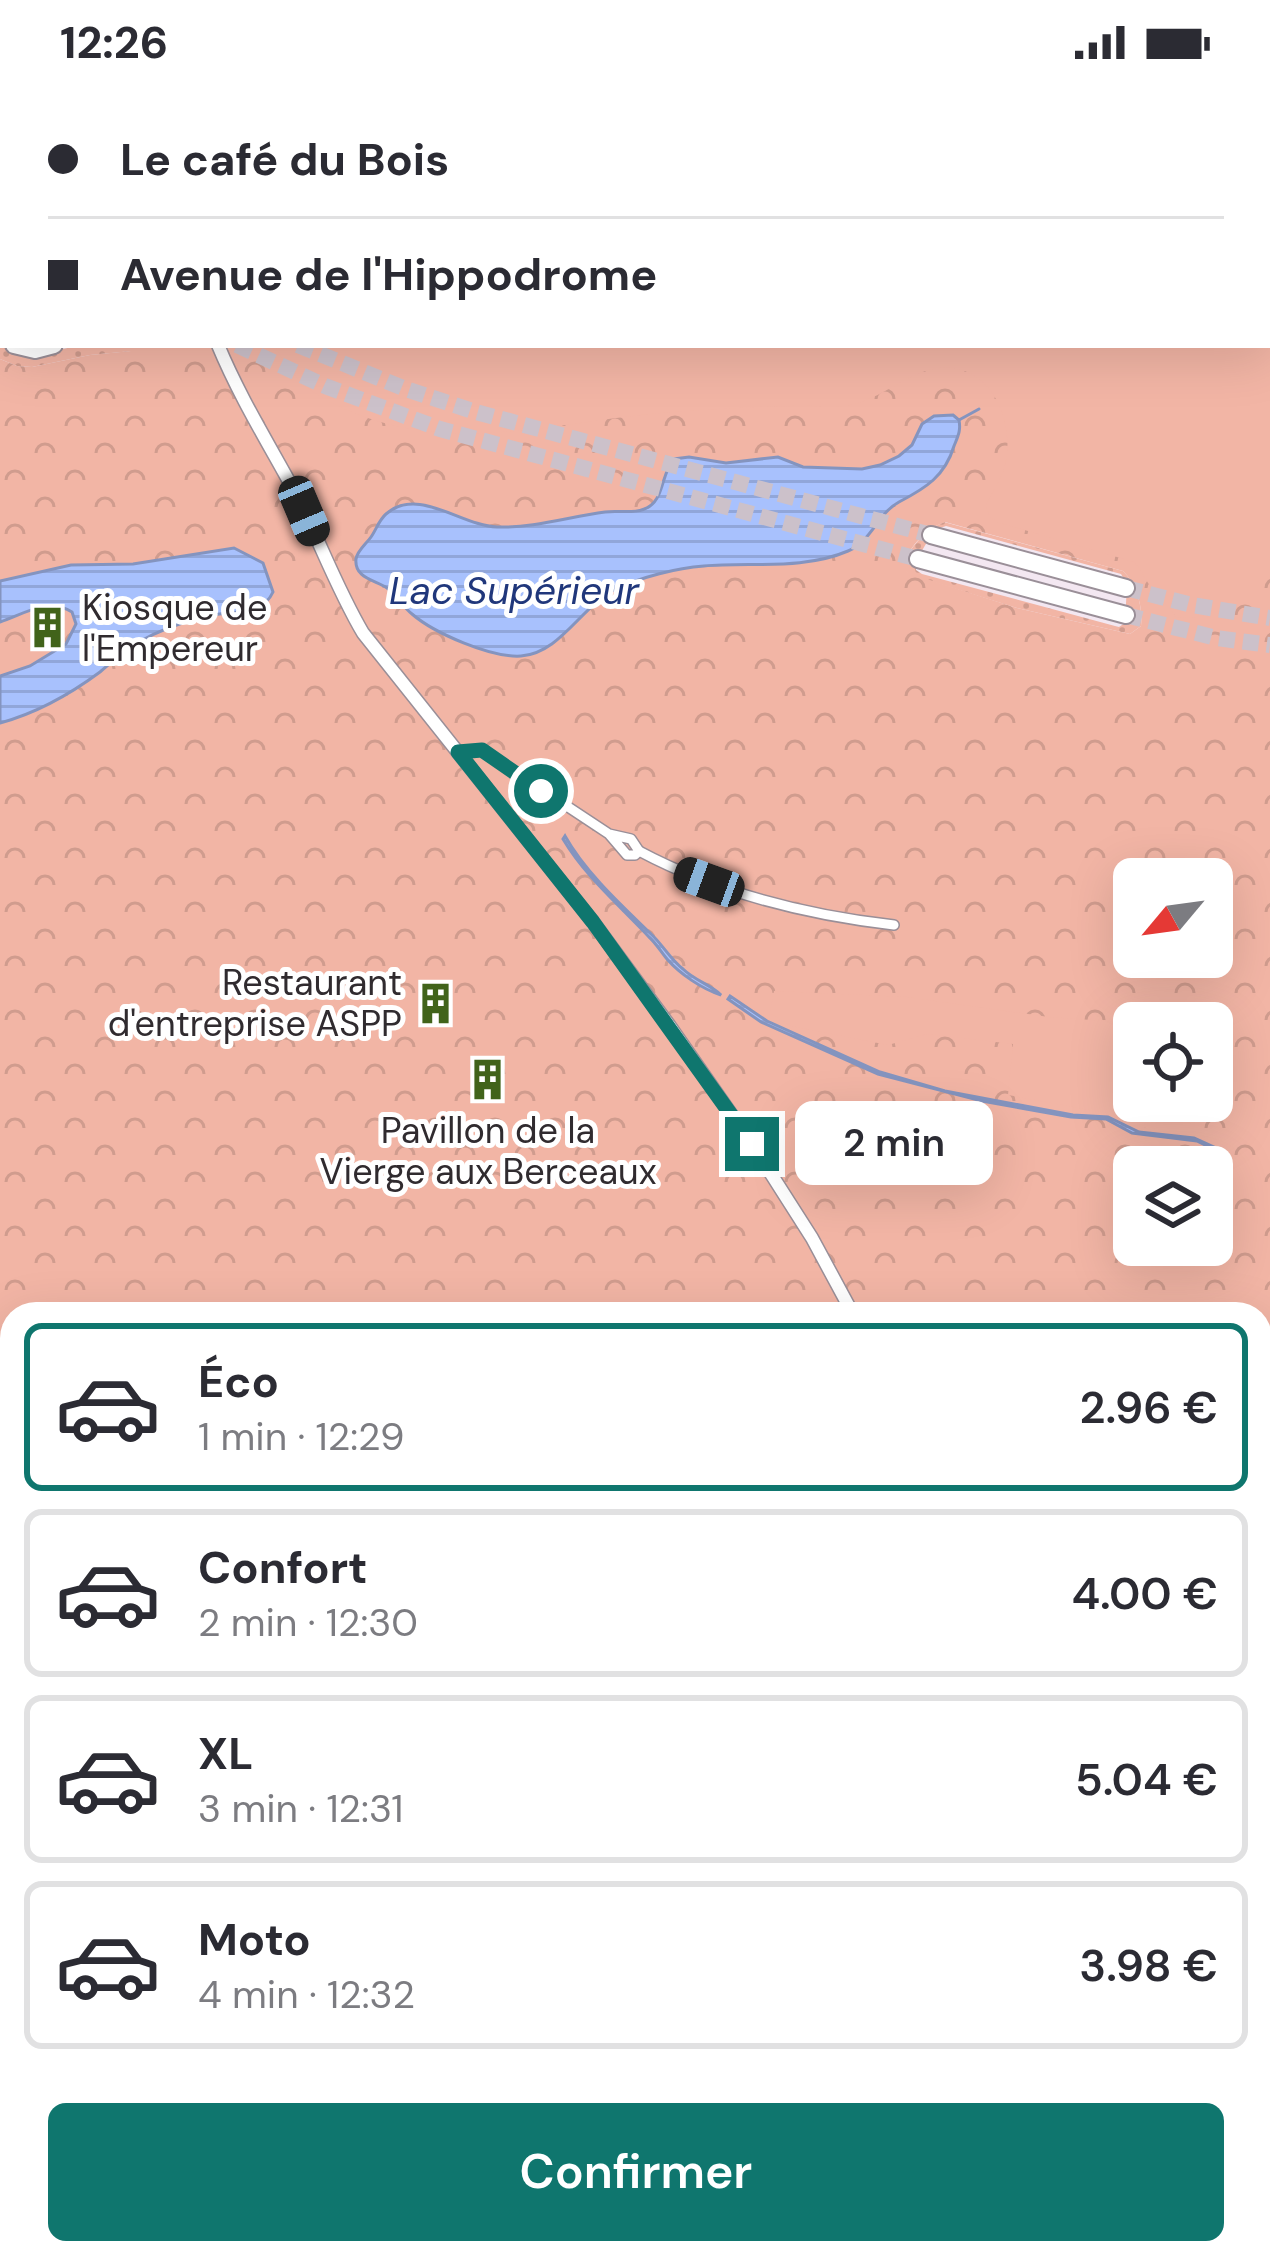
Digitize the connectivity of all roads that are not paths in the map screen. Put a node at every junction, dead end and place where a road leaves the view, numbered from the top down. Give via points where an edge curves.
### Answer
1 (219, 348) edge
2 (931, 536) tunnel mouth
3 (918, 560) tunnel mouth
4 (1126, 588) tunnel mouth
5 (1126, 615) tunnel mouth
6 (458, 752) junction
7 (497, 763) junction
8 (481, 782) junction
9 (894, 925) dead end
10 (847, 1302) edge

1 - 6 main road via 346,605
2 - 4 highway
3 - 5 highway
6 - 7 street via 482,750
6 - 8 main road
7 - 8 street
7 - 9 street via 609,834 628,855 639,851 790,908
8 - 10 main road via 669,1024

